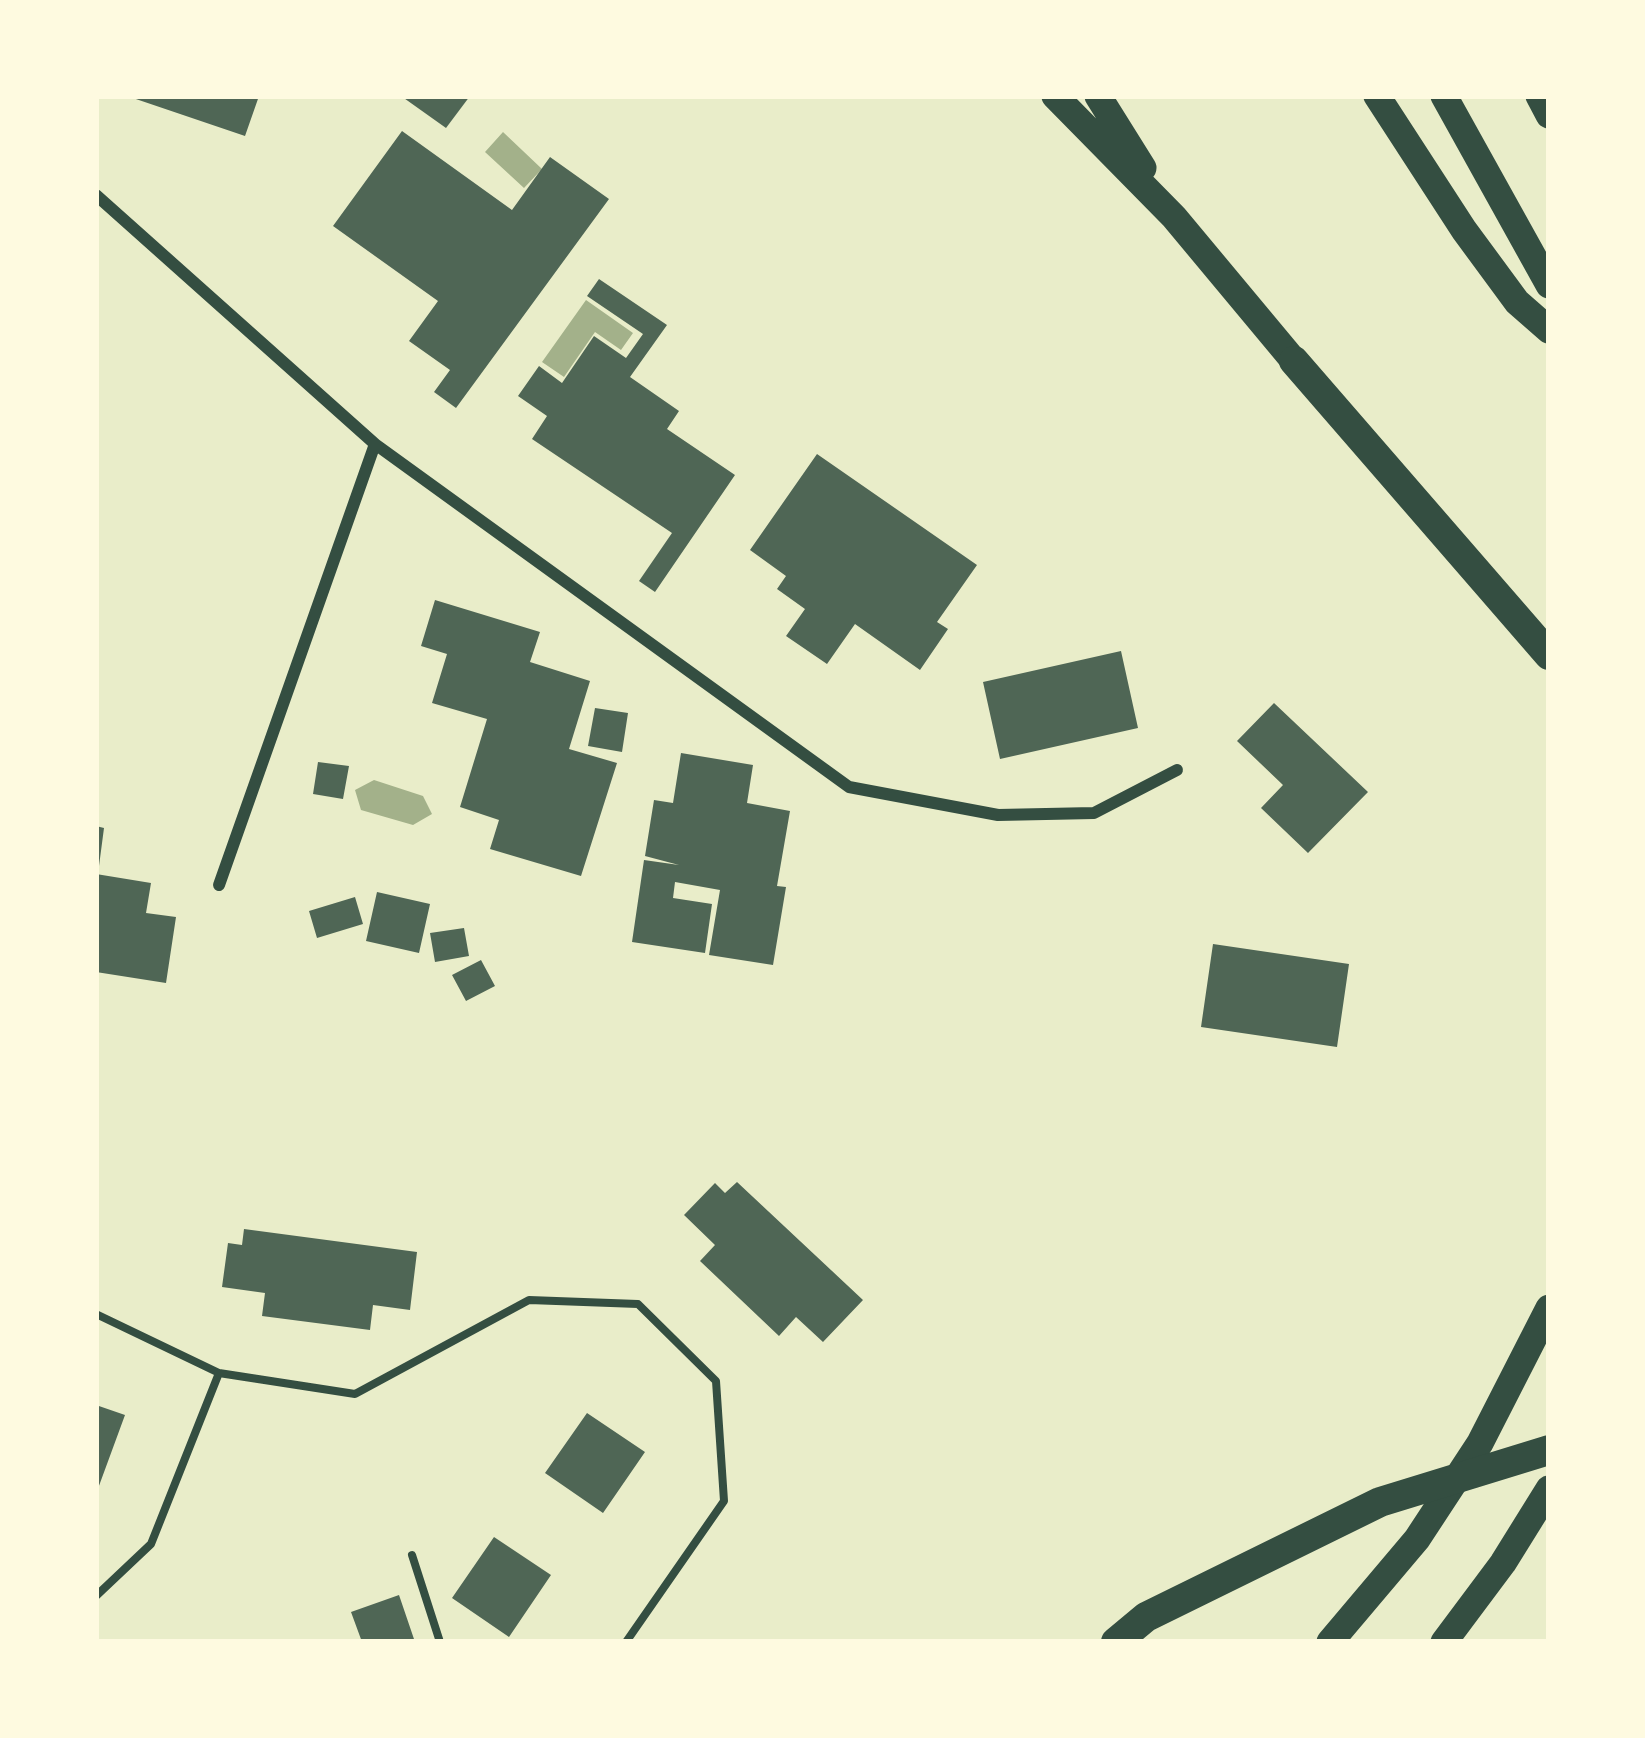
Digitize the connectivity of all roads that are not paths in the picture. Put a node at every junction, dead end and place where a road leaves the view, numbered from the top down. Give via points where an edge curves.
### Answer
1 (1055, 96) edge
2 (1098, 96) edge
3 (1377, 96) edge
4 (1444, 96) edge
5 (1539, 96) edge
6 (1549, 115) edge
7 (96, 195) edge
8 (1174, 218) junction
9 (1549, 285) edge
10 (1549, 330) edge
11 (1294, 361) joint
12 (376, 444) junction
13 (1549, 655) edge
14 (1177, 770) dead end
15 (219, 885) dead end
16 (1549, 1308) edge
17 (96, 1314) edge
18 (218, 1373) junction
19 (1549, 1450) edge
20 (1549, 1489) edge
21 (412, 1555) dead end
22 (96, 1596) edge
23 (440, 1642) edge
24 (626, 1642) edge
25 (1116, 1642) edge
26 (1330, 1642) edge
27 (1444, 1642) edge

1 - 8 main road
2 - 8 main road
3 - 10 main road via 1464,230 1517,302
4 - 9 main road
5 - 6 main road
7 - 12 street
8 - 11 main road
11 - 13 highway
12 - 14 street via 849,787 998,815 1094,813
12 - 15 street
16 - 26 main road via 1418,1539
17 - 18 lane
18 - 22 lane via 152,1544
18 - 24 lane via 356,1394 529,1300 638,1304 716,1381 724,1501
19 - 25 highway via 1380,1502 1146,1617
20 - 27 main road
21 - 23 lane

